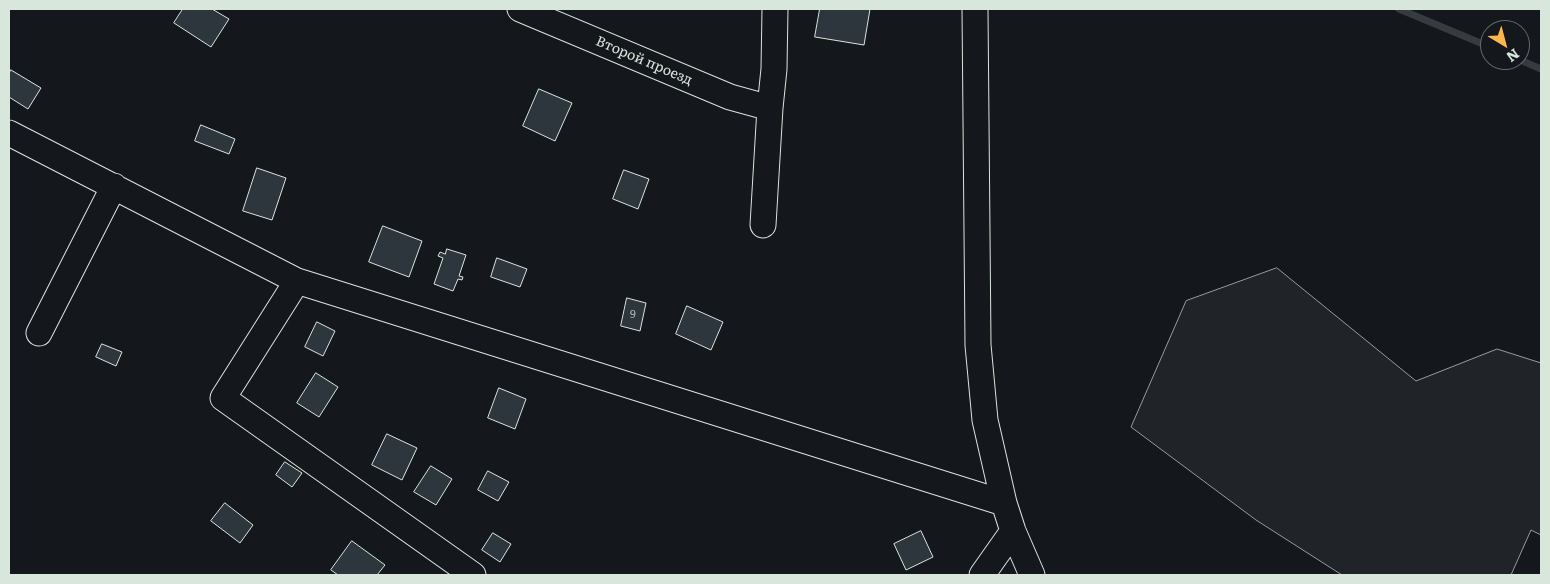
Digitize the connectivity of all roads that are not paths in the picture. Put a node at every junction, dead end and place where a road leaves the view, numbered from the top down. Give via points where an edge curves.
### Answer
1 (520, 9) edge
2 (775, 9) edge
3 (975, 9) edge
4 (770, 108) junction
5 (9, 133) edge
6 (114, 186) junction
7 (763, 225) dead end
8 (297, 281) junction
9 (39, 333) dead end
10 (1004, 503) junction
11 (1013, 530) junction
12 (473, 575) edge
13 (982, 575) edge
14 (1032, 575) edge

1 - 4 street, Второй проезд via 730,97
2 - 4 street
3 - 10 street via 978,345 985,420
4 - 7 street
5 - 6 street
6 - 8 street
6 - 9 street
8 - 10 street
8 - 12 street via 223,398
10 - 11 street
11 - 13 street
11 - 14 street

